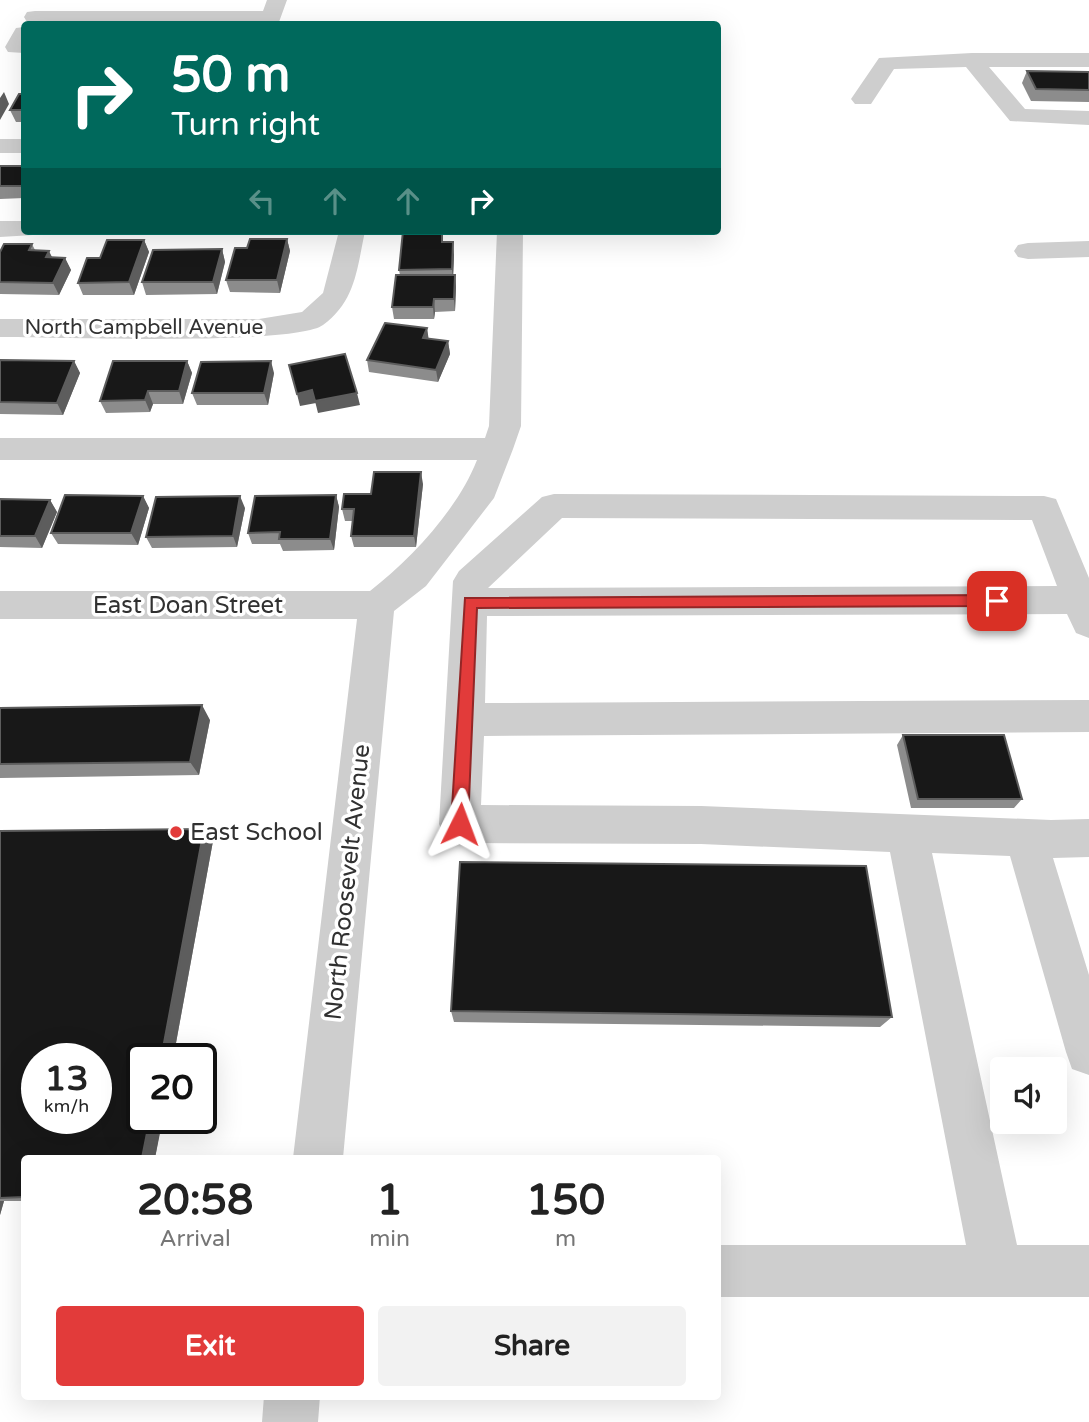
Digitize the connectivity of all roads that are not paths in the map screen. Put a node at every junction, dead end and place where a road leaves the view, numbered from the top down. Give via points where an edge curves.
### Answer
1 (272, 14) edge
2 (170, 21) edge
3 (972, 60) junction
4 (1089, 60) edge
5 (863, 99) dead end
6 (1089, 118) edge
7 (0, 146) edge
8 (21, 146) edge
9 (0, 229) edge
10 (21, 229) edge
11 (351, 235) edge
12 (510, 235) edge
13 (1089, 249) edge
14 (1028, 251) dead end
15 (0, 328) edge
16 (0, 449) edge
17 (497, 449) junction
18 (470, 602) junction
19 (0, 606) edge
20 (377, 606) junction
21 (1085, 612) edge
22 (1089, 716) edge
23 (465, 720) junction
24 (907, 834) junction
25 (1026, 838) junction
26 (1089, 838) edge
27 (1089, 1052) edge
28 (318, 1155) edge
29 (721, 1270) edge
30 (997, 1270) junction
31 (1089, 1270) edge
32 (292, 1400) edge
33 (290, 1422) edge

1 - 2 street
3 - 4 street
3 - 5 street via 887,63
3 - 6 street via 1018,116
7 - 8 street
9 - 10 street
11 - 15 street, North Campbell Avenue via 336,296 311,320 259,328
12 - 17 street via 505,426
13 - 14 street
16 - 17 street
17 - 20 street via 482,490 414,576
18 - 21 street
18 - 21 street via 471,581 554,506 1044,508
18 - 23 street
19 - 20 street, East Doan Street
20 - 28 street, North Roosevelt Avenue
22 - 23 street
23 - 24 street via 460,824 701,825
24 - 25 street
24 - 30 street
25 - 26 street
25 - 27 street
29 - 30 street
30 - 31 street
32 - 33 street

